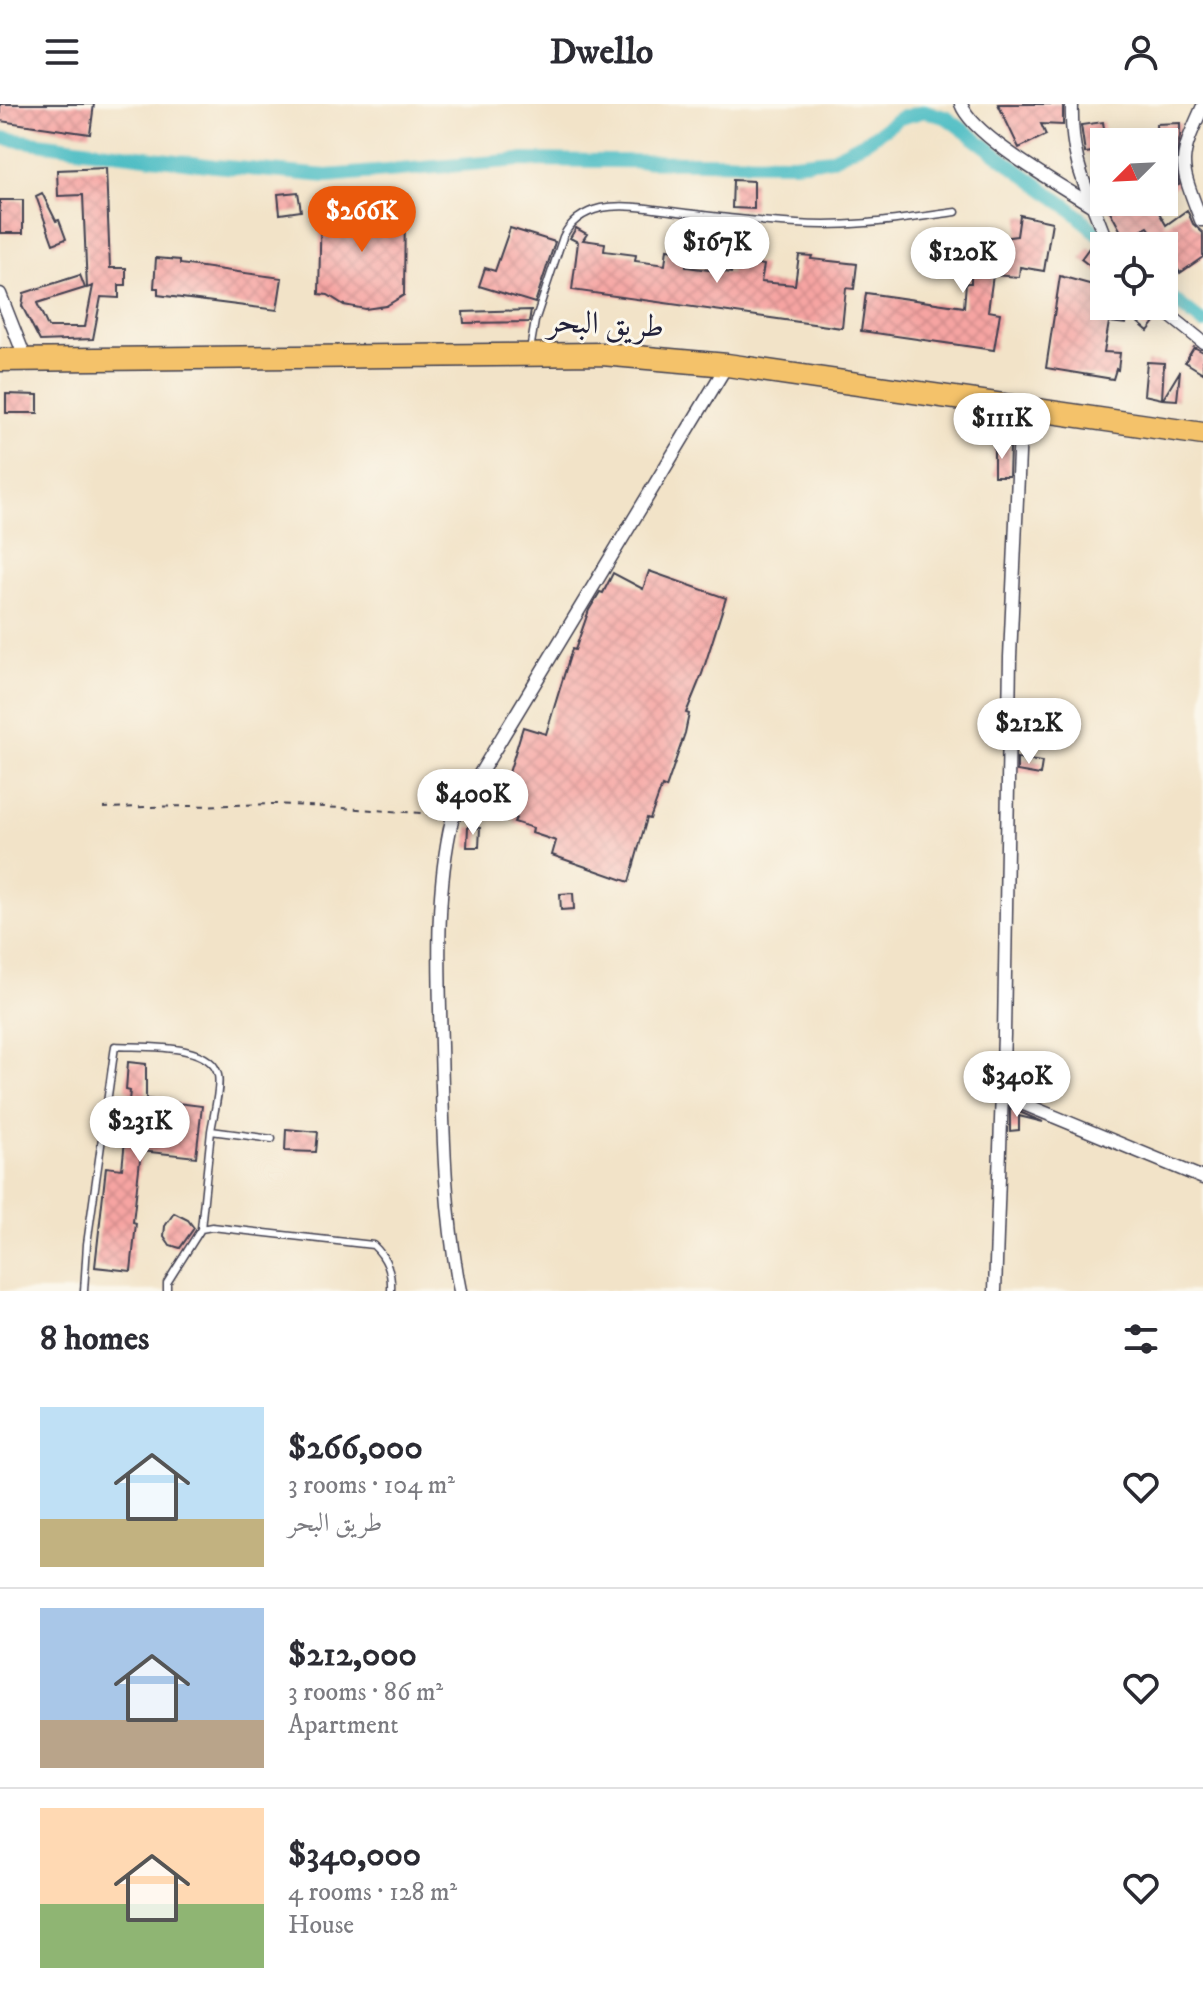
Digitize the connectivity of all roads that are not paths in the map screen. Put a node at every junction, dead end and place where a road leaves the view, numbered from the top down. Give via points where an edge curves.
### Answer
1 (961, 104) edge
2 (1072, 104) edge
3 (1203, 106) edge
4 (1090, 202) edge
5 (1090, 204) edge
6 (956, 212) dead end
7 (1203, 220) edge
8 (0, 294) edge
9 (1176, 320) edge
10 (1203, 342) edge
11 (530, 353) junction
12 (0, 360) edge
13 (26, 360) junction
14 (727, 365) junction
15 (1021, 408) junction
16 (1203, 434) edge
17 (1002, 1095) junction
18 (211, 1131) junction
19 (272, 1139) dead end
20 (1203, 1178) edge
21 (201, 1229) junction
22 (84, 1291) edge
23 (167, 1291) edge
24 (391, 1291) edge
25 (460, 1291) edge
26 (995, 1291) edge

1 - 5 street via 977,126
2 - 4 street via 1073,151
3 - 7 street via 1182,160
6 - 11 lane via 848,226 598,209 577,219 563,237
8 - 13 street
9 - 10 street
11 - 13 highway, طريق البحر
11 - 14 highway, طريق البحر
12 - 13 highway, طريق البحر
14 - 15 highway, طريق البحر
14 - 25 street via 452,820 439,977 445,1162
15 - 16 highway, طريق البحر
15 - 17 street via 1010,657
17 - 20 street
17 - 26 street
18 - 19 lane
18 - 21 lane
18 - 22 lane via 218,1075 211,1062 199,1053 115,1046
21 - 23 lane
21 - 24 lane via 373,1245 386,1257

